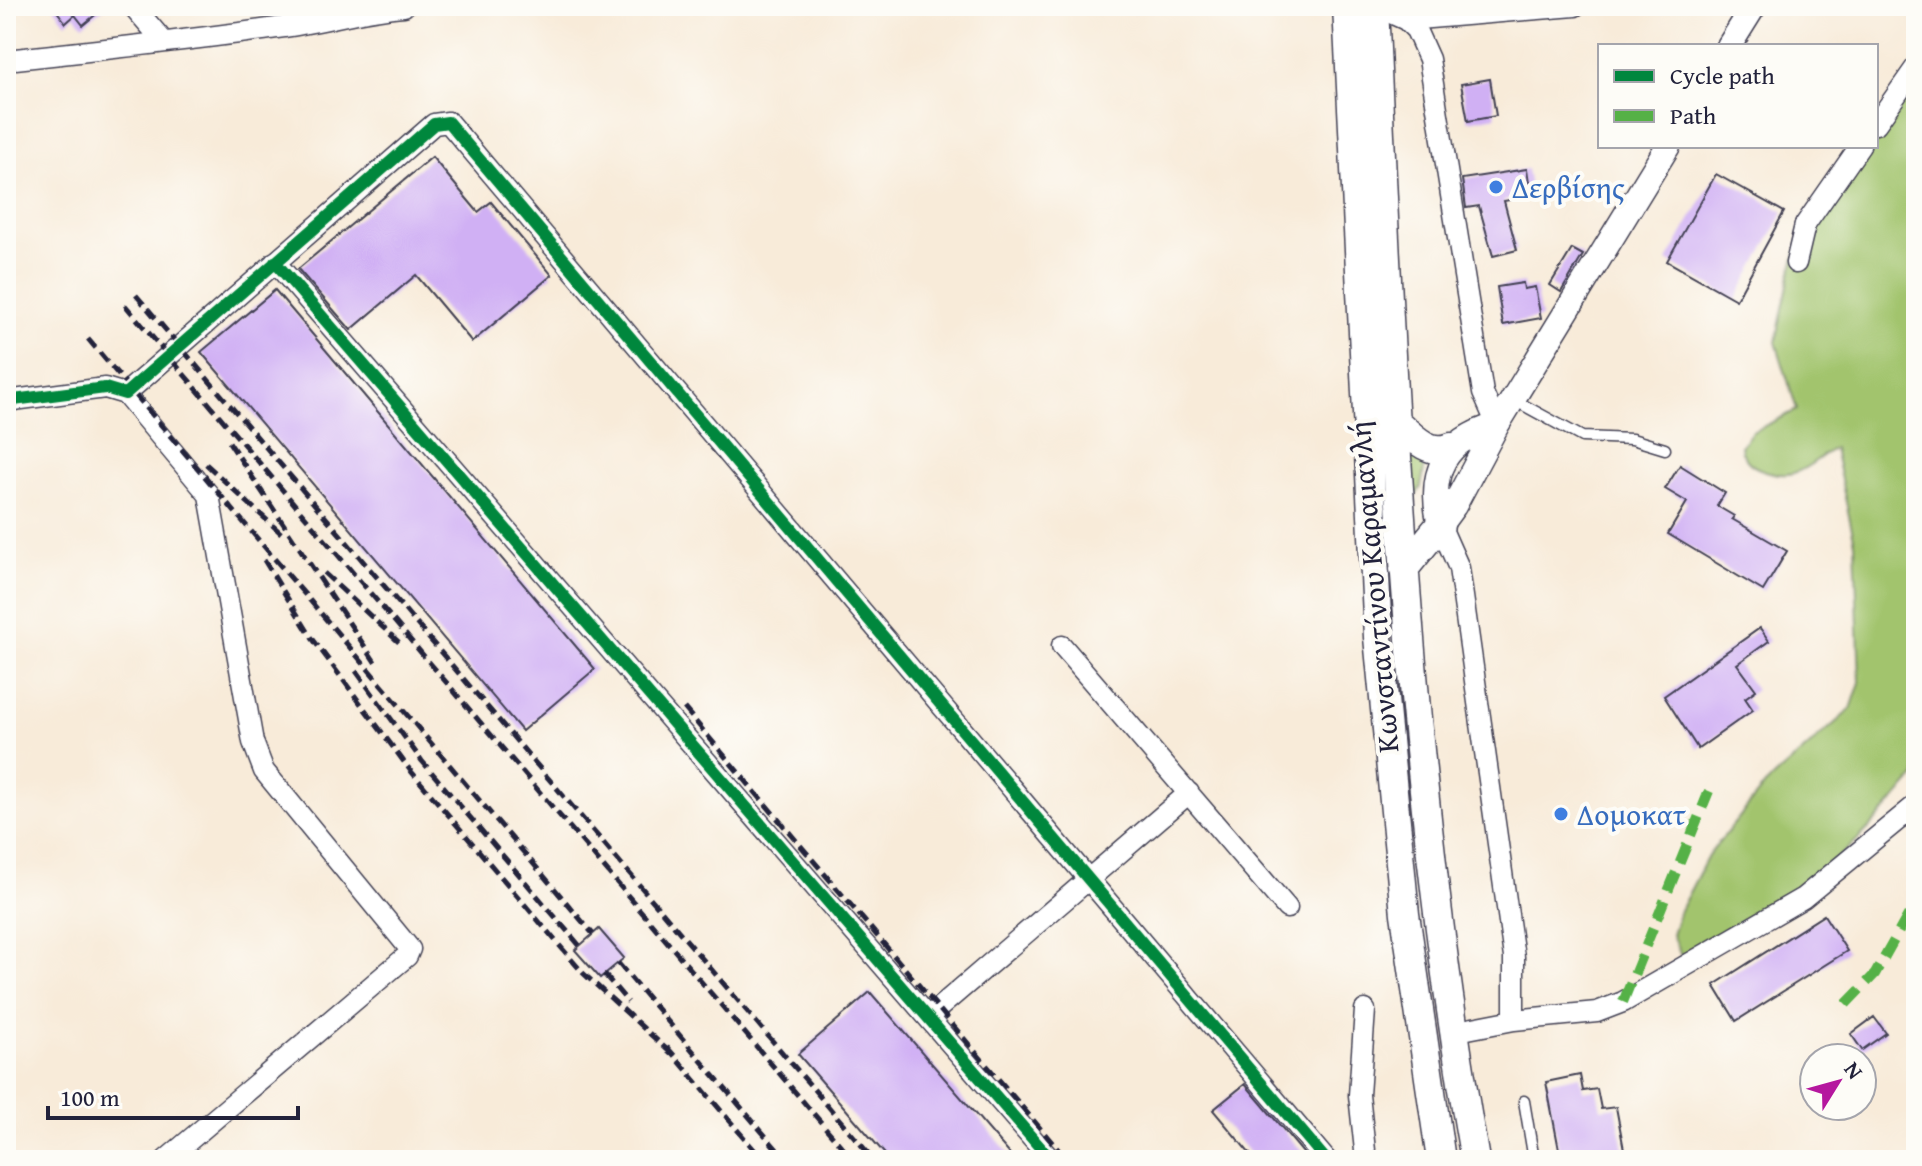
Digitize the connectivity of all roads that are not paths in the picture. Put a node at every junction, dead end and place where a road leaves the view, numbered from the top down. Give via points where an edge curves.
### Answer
1 (133, 6) edge
2 (404, 6) edge
3 (1347, 6) edge
4 (1374, 6) edge
5 (1575, 6) edge
6 (1754, 6) edge
7 (330, 12) edge
8 (1406, 20) junction
9 (164, 42) junction
10 (1730, 44) edge
11 (6, 60) edge
12 (1916, 67) edge
13 (1878, 121) edge
14 (1667, 148) edge
15 (1859, 148) edge
16 (275, 262) junction
17 (1796, 263) dead end
18 (125, 394) junction
19 (1512, 399) junction
20 (6, 401) edge
21 (1393, 419) junction
22 (1497, 425) junction
23 (1451, 447) junction
24 (1665, 449) dead end
25 (1440, 525) junction
26 (1404, 569) junction
27 (1062, 646) dead end
28 (1189, 793) junction
29 (1916, 805) edge
30 (1087, 878) junction
31 (1287, 908) dead end
32 (1365, 1010) dead end
33 (928, 1017) junction
34 (1514, 1020) junction
35 (1452, 1032) junction
36 (1524, 1101) dead end
37 (166, 1160) edge
38 (1051, 1160) edge
39 (1326, 1160) edge
40 (1366, 1160) edge
41 (1441, 1160) edge
42 (1475, 1160) edge
43 (1534, 1160) edge

1 - 9 street
2 - 7 street
3 - 41 main road, Κωνσταντίνου Καραμανλή via 1378,637 1405,914
4 - 8 street
4 - 21 main road, Κωνσταντίνου Καραμανλή
5 - 8 street
6 - 10 street
7 - 9 street
8 - 22 street via 1429,59 1483,393
9 - 11 street
12 - 13 street
14 - 19 street
15 - 17 street via 1805,225
16 - 18 street
16 - 30 street via 434,124 448,122
16 - 33 street
18 - 20 street via 105,388
18 - 37 street via 209,495 253,742 264,771 410,949
19 - 22 street
19 - 24 lane via 1582,437 1632,439
21 - 23 main road via 1426,447
21 - 26 main road, Κωνσταντίνου Καραμανλή
22 - 23 street via 1470,432
22 - 25 street
23 - 25 street via 1437,489
25 - 26 main road
25 - 34 street via 1459,568 1514,957
26 - 35 main road, Κωνσταντίνου Καραμανλή
27 - 28 street
28 - 30 street
28 - 31 street
29 - 34 street via 1803,898 1641,993 1597,1012
30 - 33 street
30 - 39 street
32 - 40 street via 1359,1095
33 - 38 street
34 - 35 street
35 - 42 main road, Κωνσταντίνου Καραμανλή
36 - 43 lane

